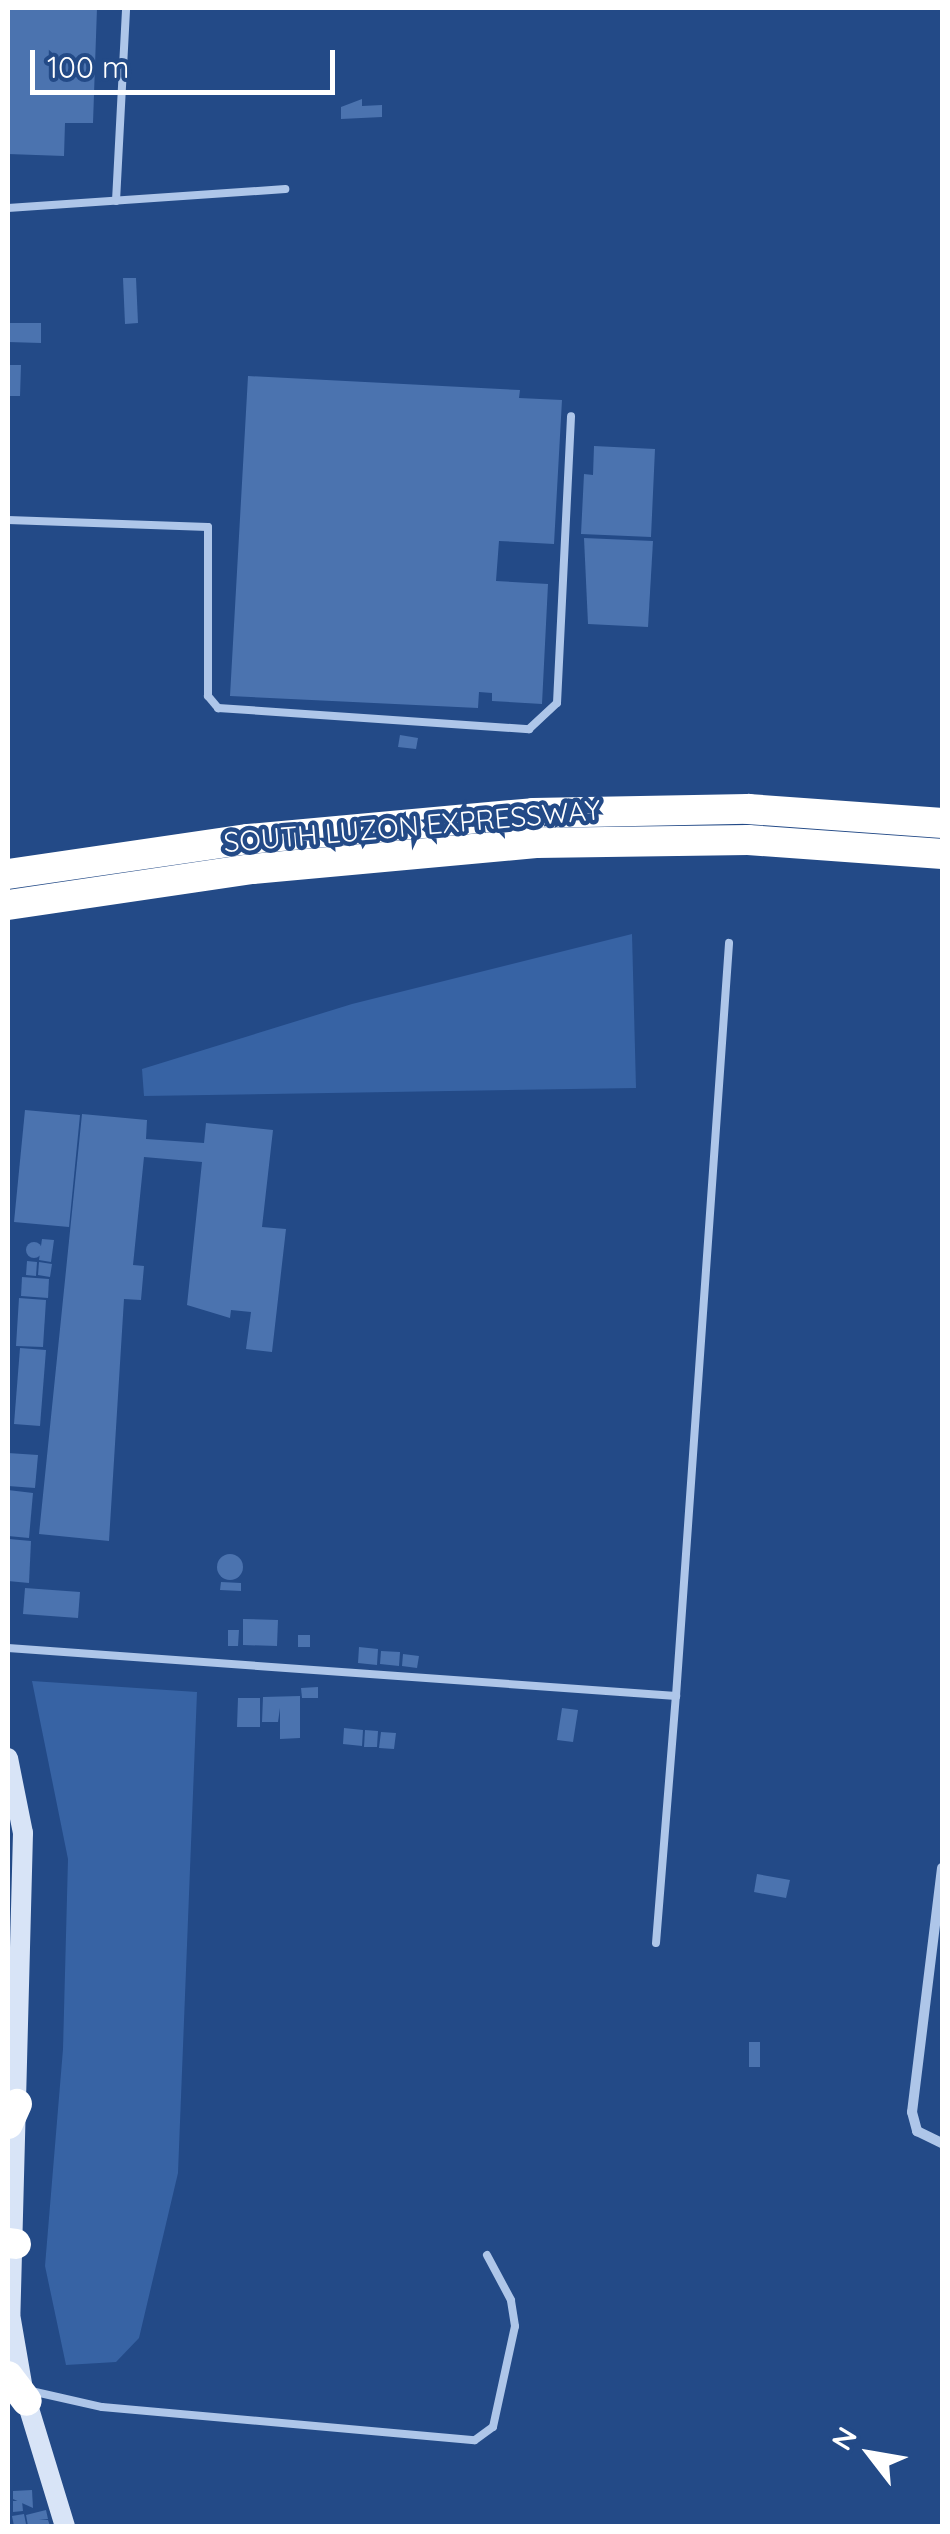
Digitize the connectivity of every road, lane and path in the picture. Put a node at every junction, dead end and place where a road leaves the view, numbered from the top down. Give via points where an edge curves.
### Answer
1 (126, 8) edge
2 (285, 189) dead end
3 (116, 200) junction
4 (8, 208) edge
5 (571, 416) dead end
6 (8, 520) edge
7 (942, 823) edge
8 (942, 854) edge
9 (8, 874) edge
10 (8, 905) edge
11 (729, 944) dead end
12 (8, 1648) edge
13 (676, 1696) junction
14 (8, 1758) edge
15 (942, 1868) edge
16 (656, 1943) dead end
17 (12, 2114) edge
18 (942, 2143) edge
19 (11, 2252) edge
20 (486, 2255) dead end
21 (19, 2389) edge
22 (65, 2526) edge

1 - 3 lane
2 - 3 lane
3 - 4 lane
5 - 6 lane via 557,703 529,729 218,708 208,696 208,527
7 - 9 highway, SOUTH LUZON EXPRESSWAY via 748,809 533,813 248,838
8 - 10 highway, SOUTH LUZON EXPRESSWAY via 748,840 536,843 252,869
11 - 13 lane
12 - 13 lane
13 - 16 lane
14 - 17 main road via 23,1833
15 - 18 street via 912,2112 917,2131
17 - 19 main road
19 - 21 main road
20 - 21 lane via 511,2300 515,2326 497,2413 475,2440 102,2407
21 - 22 main road

